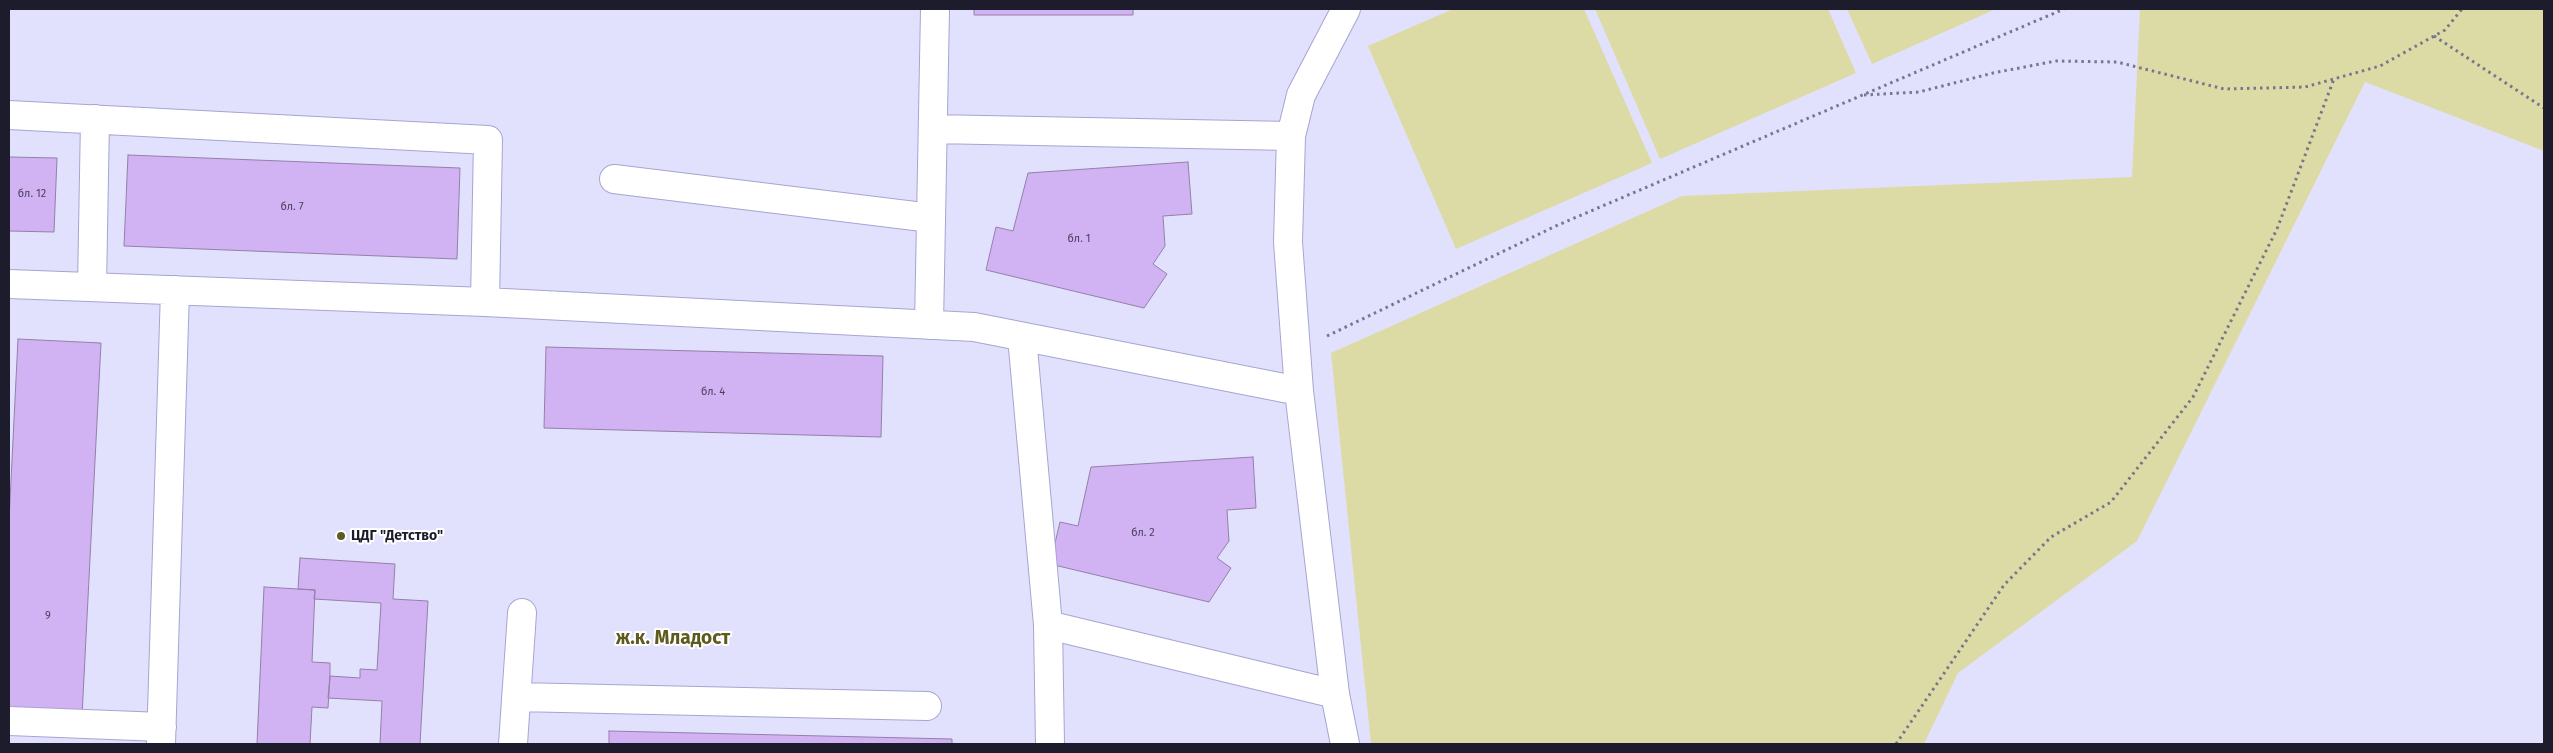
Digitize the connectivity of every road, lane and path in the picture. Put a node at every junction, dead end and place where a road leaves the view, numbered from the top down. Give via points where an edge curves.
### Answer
1 (935, 9) edge
2 (1346, 9) edge
3 (2064, 9) edge
4 (2462, 9) edge
5 (2434, 36) junction
6 (2334, 79) junction
7 (1861, 95) junction
8 (2544, 108) edge
9 (9, 115) edge
10 (95, 119) junction
11 (932, 128) junction
12 (1292, 136) junction
13 (614, 179) dead end
14 (931, 218) junction
15 (9, 284) edge
16 (92, 287) junction
17 (175, 290) junction
18 (485, 302) junction
19 (929, 325) junction
20 (1022, 337) junction
21 (1297, 350) junction
22 (1299, 390) junction
23 (522, 614) dead end
24 (1048, 625) junction
25 (1335, 694) junction
26 (516, 697) junction
27 (927, 706) dead end
28 (9, 721) edge
29 (161, 736) edge
30 (513, 744) edge
31 (1050, 744) edge
32 (1345, 744) edge
33 (1896, 744) edge

1 - 11 street
2 - 12 street via 1301,95
3 - 7 path
4 - 5 path via 2445,30
5 - 6 path via 2380,66
5 - 8 path
6 - 7 path via 2305,87 2224,89 2117,62 2056,61 1919,92
6 - 33 path via 2277,229 2193,397 2111,502 2051,537 2004,585
7 - 21 path via 1558,224
9 - 10 street
10 - 16 street
10 - 18 street via 488,140
11 - 12 street
11 - 14 street
12 - 21 street via 1288,242
13 - 14 street
14 - 19 street
15 - 16 street
16 - 17 street
17 - 18 street
17 - 29 street
18 - 19 street
19 - 20 street via 974,327
20 - 22 street
20 - 24 street
21 - 22 street
22 - 25 street
23 - 26 street
24 - 25 street
24 - 31 street
25 - 32 street
26 - 27 street
26 - 30 street
28 - 29 street

